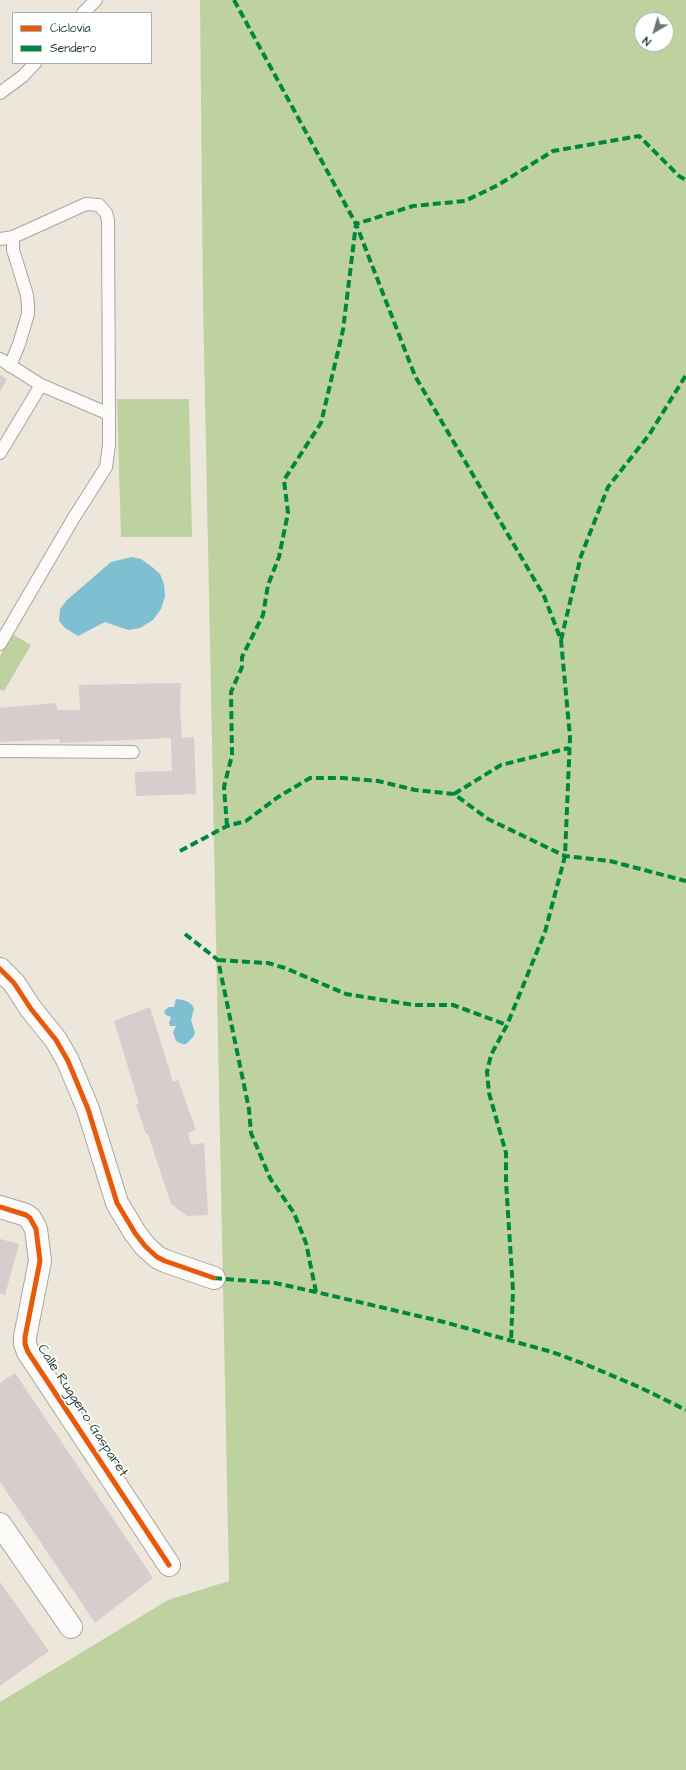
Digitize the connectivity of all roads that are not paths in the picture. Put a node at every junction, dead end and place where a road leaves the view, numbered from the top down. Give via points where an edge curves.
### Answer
1 (96, 0) edge
2 (84, 12) edge
3 (34, 64) edge
4 (0, 93) edge
5 (13, 237) junction
6 (0, 239) edge
7 (0, 359) edge
8 (10, 366) junction
9 (41, 384) junction
10 (108, 414) junction
11 (0, 453) edge
12 (0, 644) edge
13 (0, 751) edge
14 (133, 752) dead end
15 (0, 969) edge
16 (0, 1207) edge
17 (214, 1278) dead end
18 (0, 1524) edge
19 (169, 1565) dead end
20 (71, 1627) dead end

1 - 2 lane
3 - 4 lane
5 - 6 lane
5 - 8 lane via 13,250 27,295 28,314
5 - 10 lane via 86,204 99,205 106,213 109,269
7 - 8 lane
8 - 9 lane
9 - 10 lane
9 - 11 lane
10 - 12 lane via 109,444 106,466
13 - 14 lane
15 - 17 street via 14,983 56,1040 68,1061 88,1109 117,1203 135,1233 157,1257
16 - 19 street, Calle Ruggero Gasparet via 30,1218 36,1229 40,1261 25,1337 28,1352
18 - 20 street

